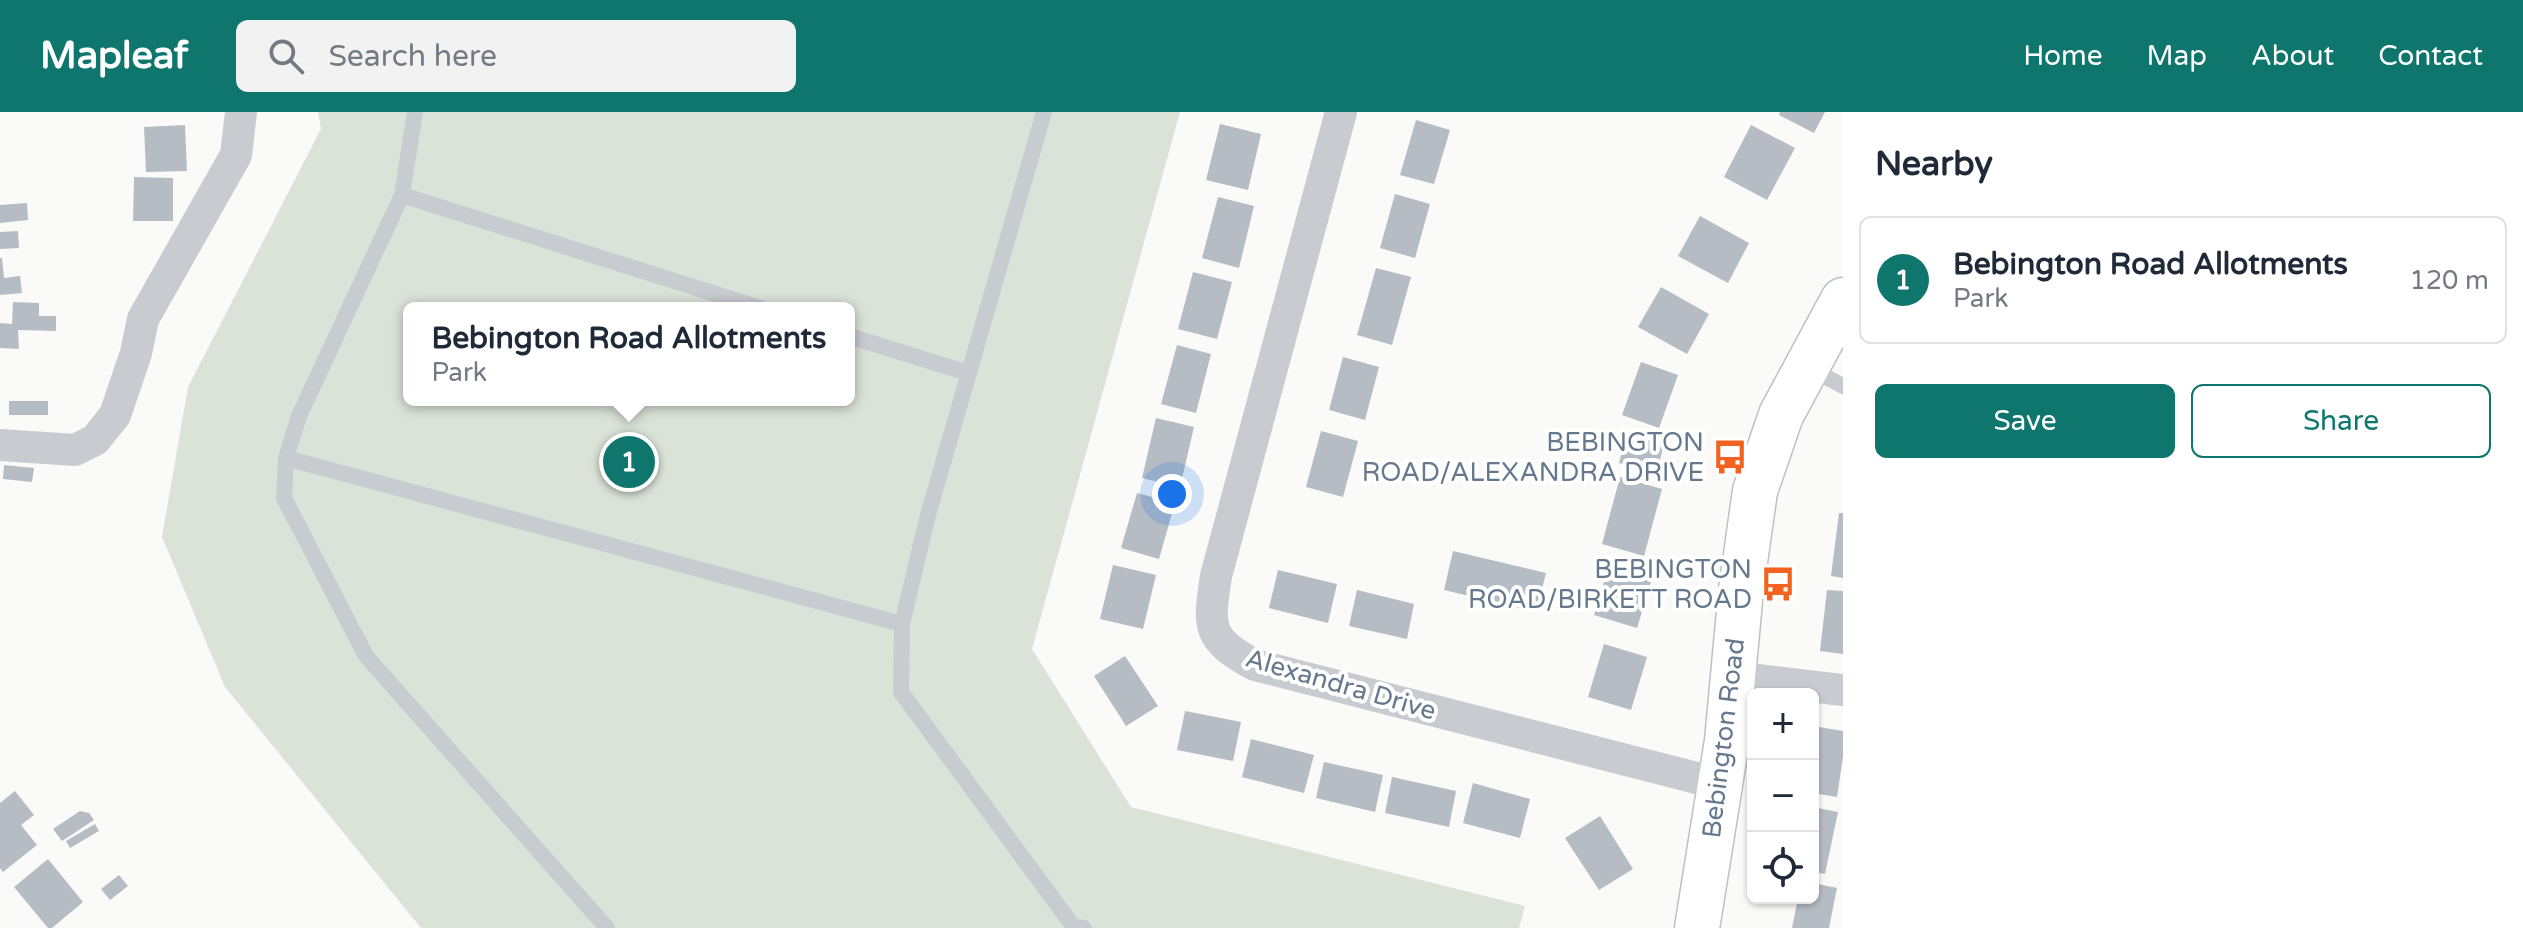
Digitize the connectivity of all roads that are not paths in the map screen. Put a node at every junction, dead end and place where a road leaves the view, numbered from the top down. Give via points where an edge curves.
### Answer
1 (241, 112) edge
2 (415, 112) edge
3 (1044, 112) edge
4 (1341, 112) edge
5 (402, 195) junction
6 (1843, 300) edge
7 (741, 302) edge
8 (855, 338) edge
9 (968, 373) junction
10 (1825, 376) edge
11 (0, 445) edge
12 (286, 458) junction
13 (902, 624) junction
14 (1732, 677) junction
15 (1843, 690) edge
16 (1720, 784) junction
17 (607, 928) edge
18 (1084, 928) edge
19 (1697, 928) edge

1 - 11 street via 236,155 143,319 115,415 95,440 75,450
2 - 5 lane
3 - 9 lane
4 - 16 street, Alexandra Drive via 1216,576 1210,614 1214,632 1228,650 1255,665
5 - 7 lane
5 - 12 lane via 299,416
6 - 10 main road, Bebington Road
8 - 9 lane
9 - 13 lane
10 - 14 main road, Bebington Road via 1781,415 1755,491
12 - 13 lane
12 - 17 lane via 284,498 366,656
13 - 18 lane via 901,692 1073,926
14 - 15 street
14 - 16 main road, Bebington Road
16 - 19 main road, Bebington Road

